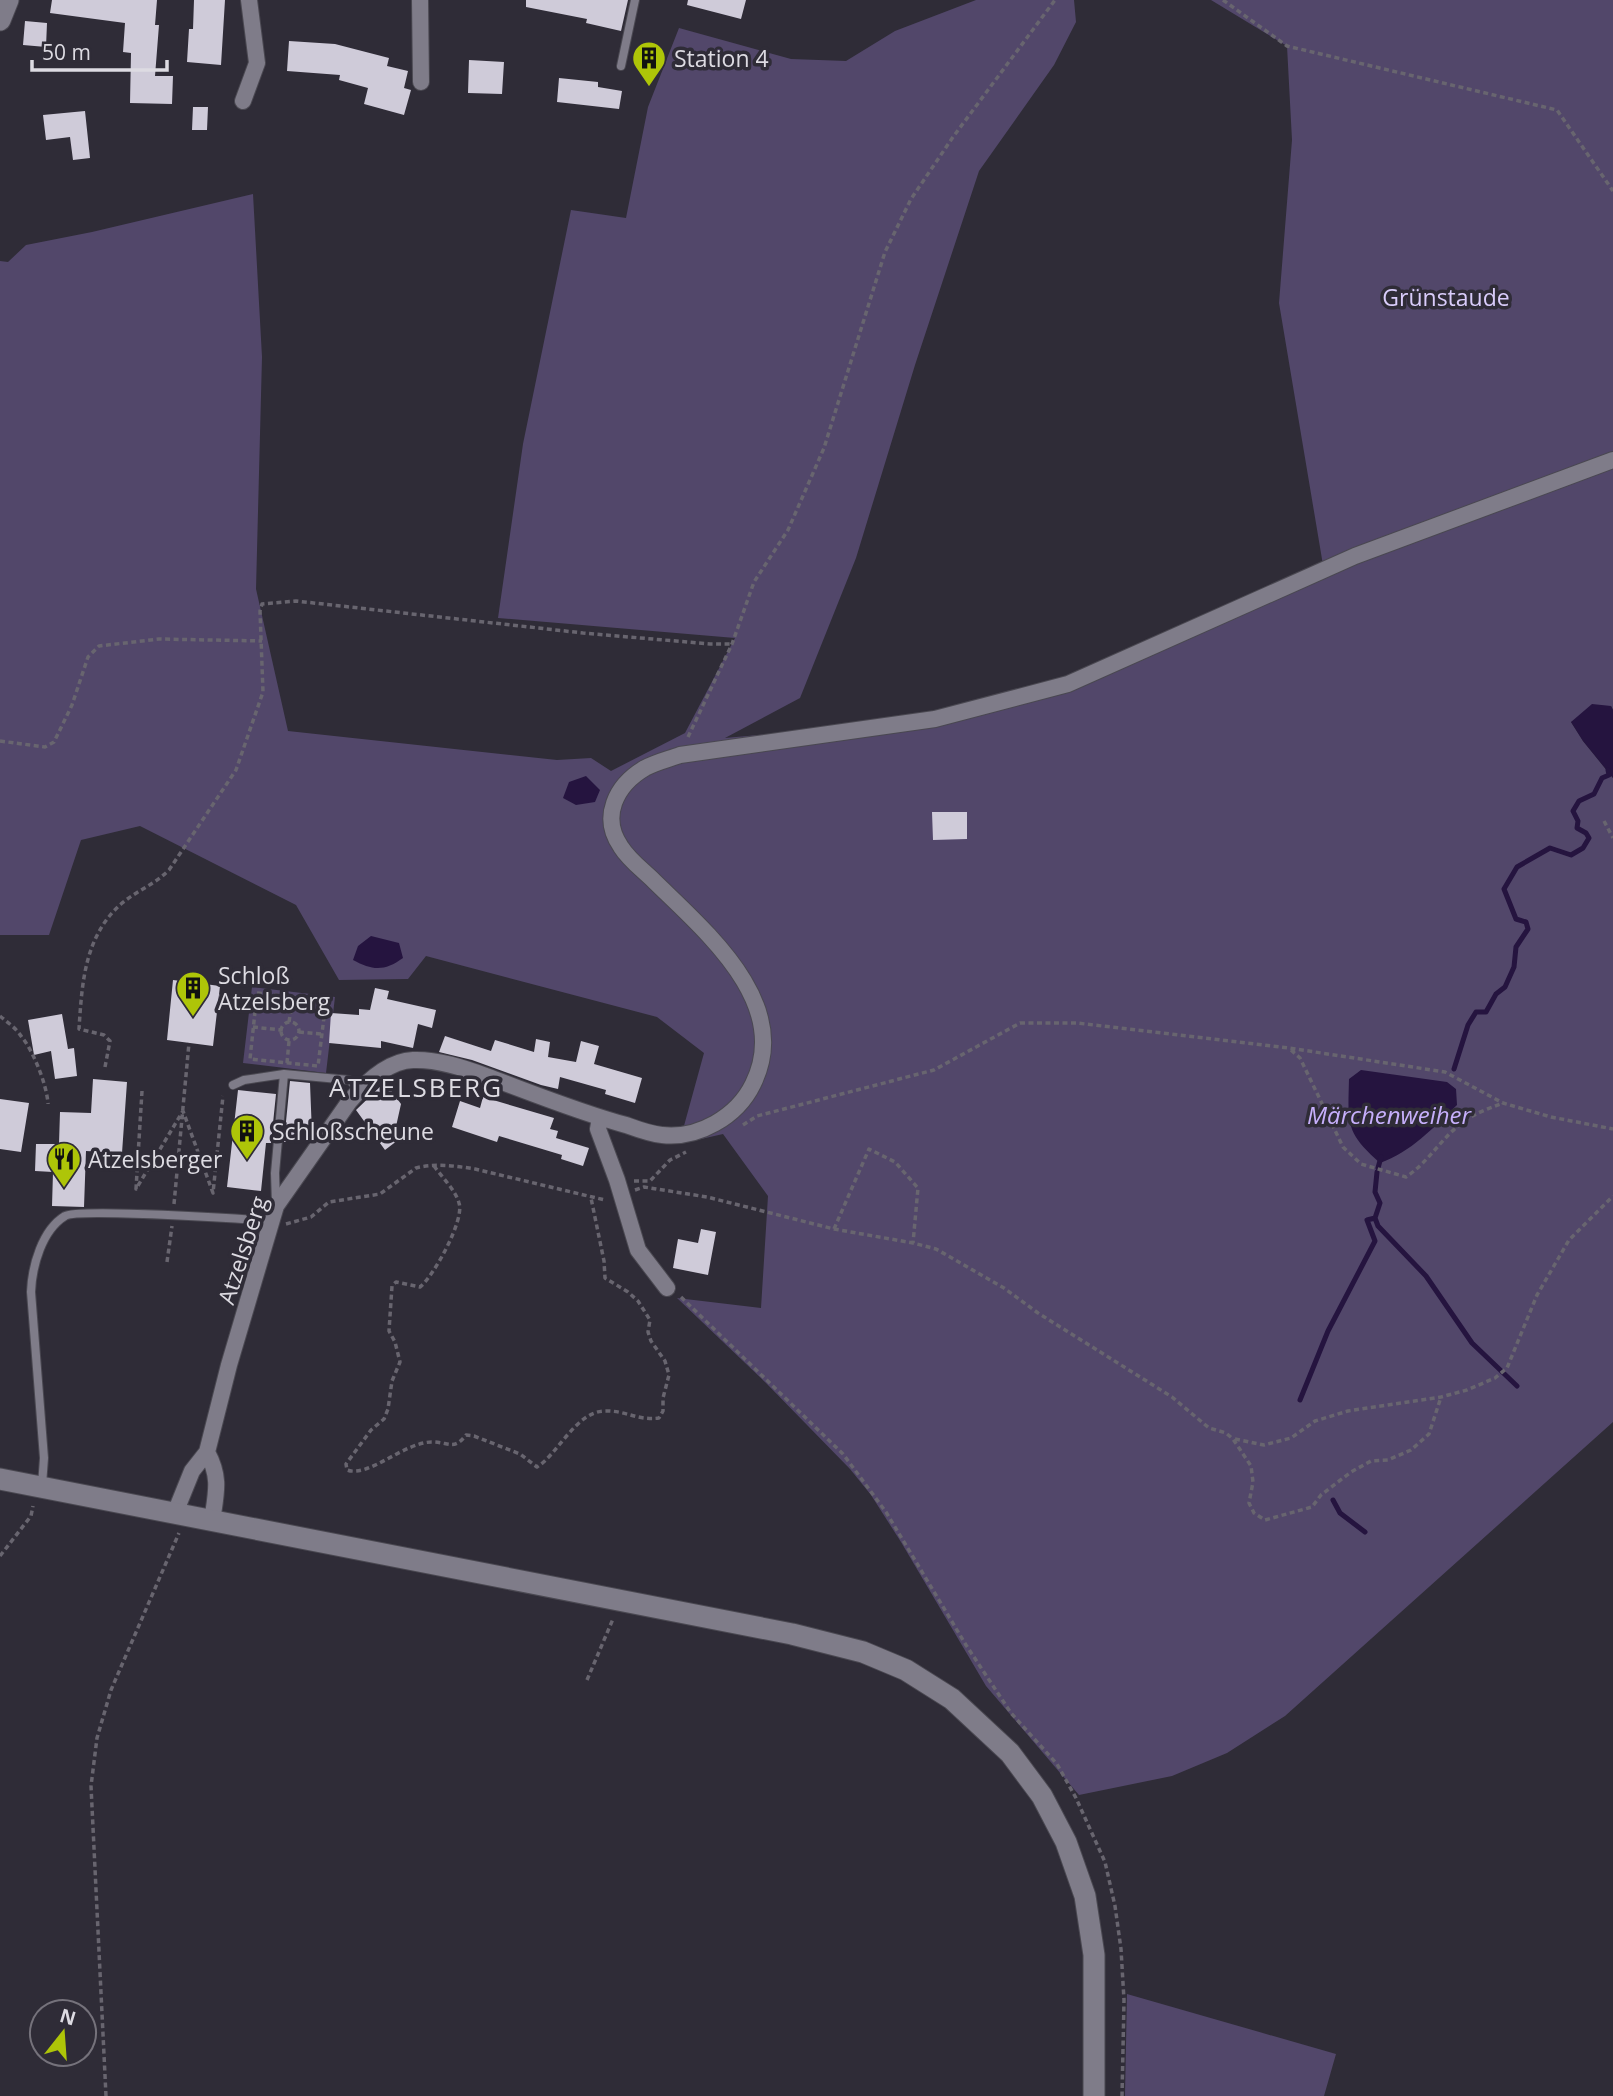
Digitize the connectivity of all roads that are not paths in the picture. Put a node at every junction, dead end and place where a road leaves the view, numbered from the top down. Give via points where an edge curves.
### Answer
1 (8, 0) edge
2 (249, 0) edge
3 (420, 0) edge
4 (635, 0) edge
5 (0, 19) edge
6 (621, 66) dead end
7 (421, 82) dead end
8 (243, 101) dead end
9 (1613, 460) edge
10 (284, 1074) junction
11 (233, 1085) dead end
12 (360, 1089) junction
13 (600, 1118) junction
14 (276, 1206) junction
15 (270, 1221) junction
16 (667, 1288) road end
17 (207, 1452) junction
18 (0, 1479) edge
19 (42, 1488) junction
20 (180, 1514) junction
21 (212, 1521) junction
22 (1094, 2096) edge

1 - 5 street
2 - 8 street via 257,63
3 - 7 street
4 - 6 lane
9 - 13 street, Atzelsberg via 1355,556 1068,684 935,719 680,755 645,768 620,789 611,806 611,827 621,848 732,962 757,1004 765,1046 761,1068 743,1101 696,1133 662,1135
10 - 11 lane
10 - 12 lane via 349,1080
10 - 14 lane
12 - 13 street, Atzelsberg via 393,1064 414,1060 442,1063
12 - 14 street, Atzelsberg
13 - 16 street via 597,1129 638,1250
14 - 15 street, Atzelsberg
15 - 17 street, Atzelsberg
15 - 19 lane via 68,1213 53,1225 32,1277
17 - 20 street, Atzelsberg via 192,1471
17 - 21 street via 218,1483
18 - 19 street
19 - 20 street
20 - 21 street
21 - 22 street via 793,1634 863,1652 906,1670 952,1699 1010,1753 1066,1842 1085,1896 1094,1955

